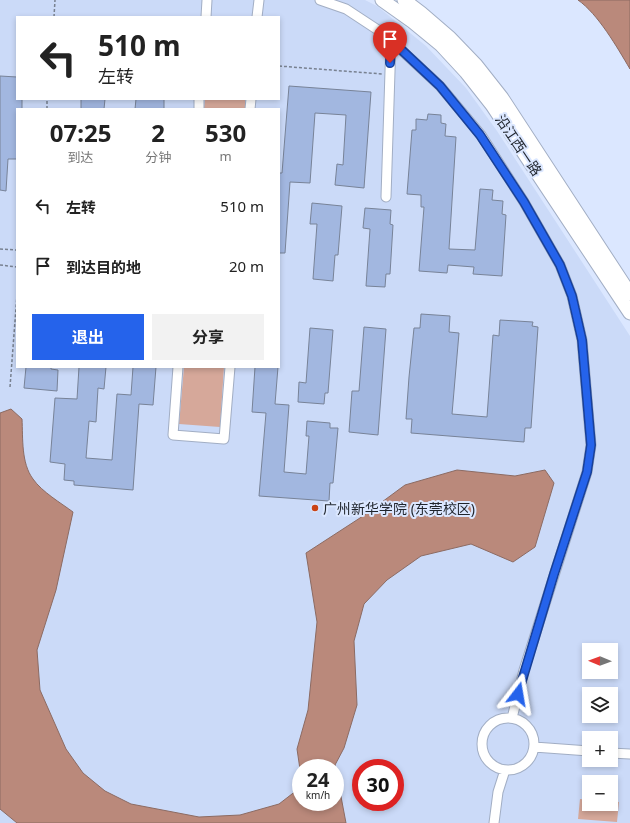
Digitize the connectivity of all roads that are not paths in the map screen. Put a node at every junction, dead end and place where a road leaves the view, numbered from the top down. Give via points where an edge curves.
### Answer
1 (207, 0) edge
2 (259, 0) edge
3 (320, 0) edge
4 (382, 0) edge
5 (404, 0) edge
6 (206, 16) edge
7 (257, 16) edge
8 (391, 40) junction
9 (386, 198) dead end
10 (630, 294) edge
11 (630, 313) edge
12 (178, 368) edge
13 (230, 368) edge
14 (512, 718) junction
15 (534, 747) junction
16 (582, 750) edge
17 (618, 753) edge
18 (630, 754) edge
19 (505, 770) junction
20 (494, 823) edge

1 - 6 street
2 - 7 street
3 - 8 street via 346,9
4 - 11 street, 沿江西一路 via 441,45 479,89
5 - 10 street, 沿江西一路 via 450,38 502,98
8 - 9 street
8 - 14 street via 440,86 480,135 524,202 560,265 572,296 582,340 591,445 587,472 526,663
12 - 13 street via 173,435 224,440
14 - 15 street via 527,726 533,735
14 - 19 street via 496,721 487,729 482,745 486,757 494,766
15 - 16 street
15 - 19 street via 527,763 517,769
17 - 18 street
19 - 20 street via 498,792

